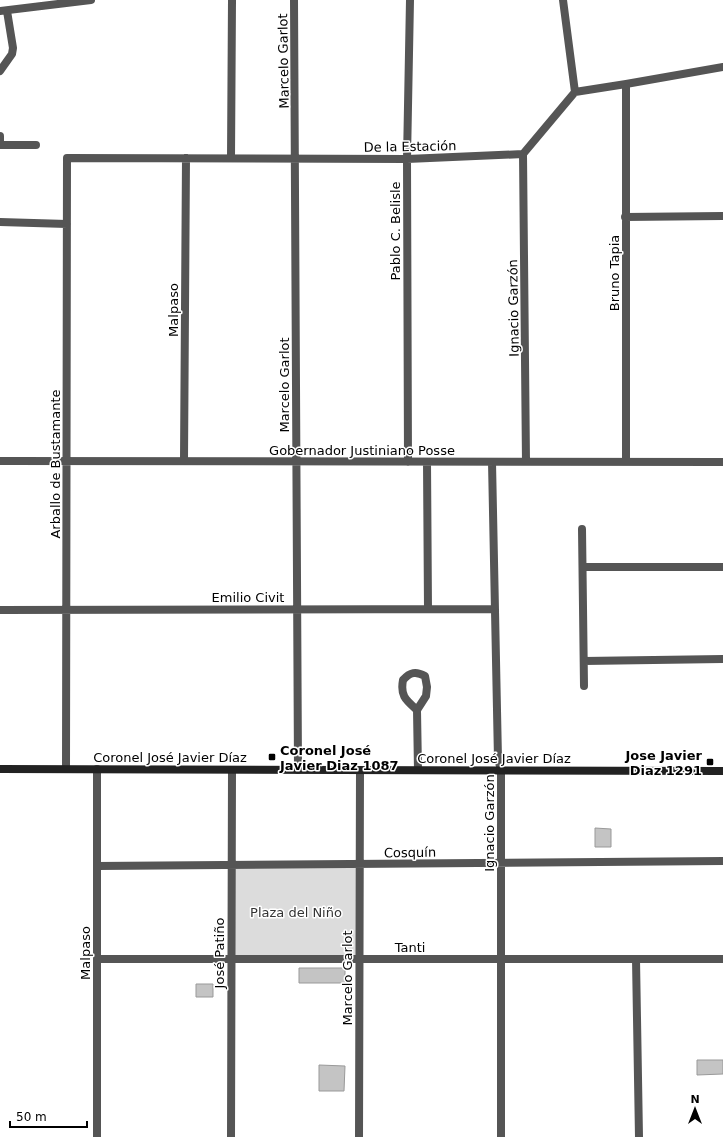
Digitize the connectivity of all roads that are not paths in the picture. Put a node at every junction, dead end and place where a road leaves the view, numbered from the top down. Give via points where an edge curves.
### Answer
1 (91, 0) edge
2 (232, 0) edge
3 (294, 0) edge
4 (410, 0) edge
5 (563, 0) edge
6 (4, 11) edge
7 (723, 67) edge
8 (0, 71) edge
9 (626, 84) junction
10 (575, 92) junction
11 (0, 136) edge
12 (36, 145) dead end
13 (523, 154) junction
14 (66, 158) joint
15 (186, 158) junction
16 (231, 158) junction
17 (296, 158) junction
18 (407, 159) junction
19 (723, 216) edge
20 (626, 217) junction
21 (0, 222) edge
22 (67, 224) junction
23 (0, 461) edge
24 (67, 461) junction
25 (184, 461) junction
26 (296, 462) junction
27 (408, 462) junction
28 (427, 462) junction
29 (492, 462) junction
30 (526, 462) junction
31 (626, 462) junction
32 (723, 462) edge
33 (582, 529) dead end
34 (583, 567) junction
35 (723, 567) edge
36 (428, 608) junction
37 (296, 609) junction
38 (495, 609) junction
39 (0, 610) edge
40 (66, 610) junction
41 (723, 659) edge
42 (584, 661) junction
43 (584, 686) dead end
44 (417, 710) dead end
45 (0, 769) edge
46 (66, 769) junction
47 (97, 769) junction
48 (232, 770) junction
49 (298, 770) junction
50 (360, 770) junction
51 (418, 770) junction
52 (501, 770) junction
53 (723, 771) edge
54 (723, 861) edge
55 (501, 863) junction
56 (360, 864) junction
57 (232, 865) junction
58 (97, 866) junction
59 (97, 959) junction
60 (231, 959) junction
61 (359, 959) junction
62 (501, 959) junction
63 (636, 959) junction
64 (723, 960) edge
65 (97, 1137) edge
66 (231, 1137) edge
67 (359, 1137) edge
68 (501, 1137) edge
69 (639, 1137) edge

1 - 6 street
2 - 16 street
3 - 17 street, Marcelo Garlot
4 - 18 street, Pablo C. Belisle
5 - 10 street
6 - 8 street via 13,48 12,54
7 - 9 street
9 - 10 street
9 - 20 street, Bruno Tapia
10 - 13 street
11 - 12 street via 0,145
13 - 18 street, De la Estación
13 - 30 street, Ignacio Garzón
14 - 15 street, De la Estación
14 - 22 street, Arballo de Bustamante
15 - 16 street, De la Estación
15 - 25 street, Malpaso
16 - 17 street, De la Estación
17 - 18 street, De la Estación
17 - 26 street, Marcelo Garlot
18 - 27 street, Pablo C. Belisle
19 - 20 street
20 - 31 street, Bruno Tapia
21 - 22 street
22 - 24 street, Arballo de Bustamante
23 - 24 street, Gobernador Justiniano Posse
24 - 25 street, Gobernador Justiniano Posse
24 - 40 street, Arballo de Bustamante
25 - 26 street, Gobernador Justiniano Posse
26 - 27 street, Gobernador Justiniano Posse
26 - 37 street, Marcelo Garlot
27 - 28 street, Gobernador Justiniano Posse
28 - 29 street, Gobernador Justiniano Posse
28 - 36 street
29 - 30 street, Gobernador Justiniano Posse
29 - 38 street, Ignacio Garzón
30 - 31 street, Gobernador Justiniano Posse
31 - 32 street, Gobernador Justiniano Posse
33 - 34 street
34 - 35 street
34 - 42 street
36 - 37 street, Emilio Civit
36 - 38 street, Emilio Civit
37 - 40 street, Emilio Civit
37 - 49 street, Marcelo Garlot
38 - 52 street, Ignacio Garzón via 498,759
39 - 40 street, Emilio Civit
40 - 46 street, Arballo de Bustamante
41 - 42 street
42 - 43 street
44 - 51 street
45 - 46 main road, Coronel José Javier Díaz
46 - 47 main road, Coronel José Javier Díaz
47 - 48 main road, Coronel José Javier Díaz
47 - 58 street, Malpaso
48 - 49 main road, Coronel José Javier Díaz
48 - 57 street, José Patiño
49 - 50 main road, Coronel José Javier Díaz
50 - 51 main road, Coronel José Javier Díaz
50 - 56 street, Marcelo Garlot
51 - 52 main road, Coronel José Javier Díaz
52 - 53 main road, Coronel José Javier Díaz
52 - 55 street, Ignacio Garzón
54 - 55 street, Cosquín
55 - 56 street, Cosquín
55 - 62 street, Ignacio Garzón
56 - 57 street, Cosquín
56 - 61 street, Marcelo Garlot
57 - 58 street, Cosquín
57 - 60 street, José Patiño
58 - 59 street, Malpaso
59 - 60 street, Tanti
59 - 65 street, Malpaso
60 - 61 street, Tanti
60 - 66 street, José Patiño
61 - 62 street, Tanti
61 - 67 street, Marcelo Garlot
62 - 63 street, Tanti
62 - 68 street, Ignacio Garzón
63 - 64 street, Tanti
63 - 69 street

